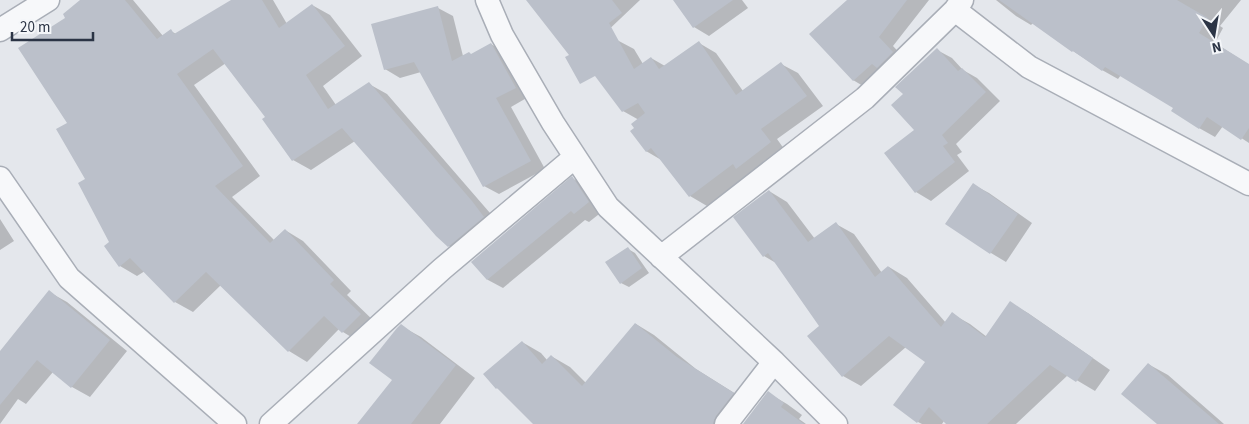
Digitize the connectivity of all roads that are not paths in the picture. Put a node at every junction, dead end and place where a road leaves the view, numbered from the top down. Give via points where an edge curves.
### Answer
1 (48, 0) edge
2 (487, 0) edge
3 (958, 5) edge
4 (0, 30) edge
5 (575, 157) junction
6 (0, 178) edge
7 (1249, 184) edge
8 (661, 257) junction
9 (774, 362) junction
10 (235, 424) edge
11 (271, 424) edge
12 (726, 424) edge
13 (836, 424) edge

1 - 4 street
2 - 5 street via 502,35
3 - 7 street via 1029,67
3 - 8 street via 865,98
5 - 8 street via 608,207
5 - 11 street via 442,269
6 - 10 street via 69,278
8 - 9 street
9 - 12 street
9 - 13 street

